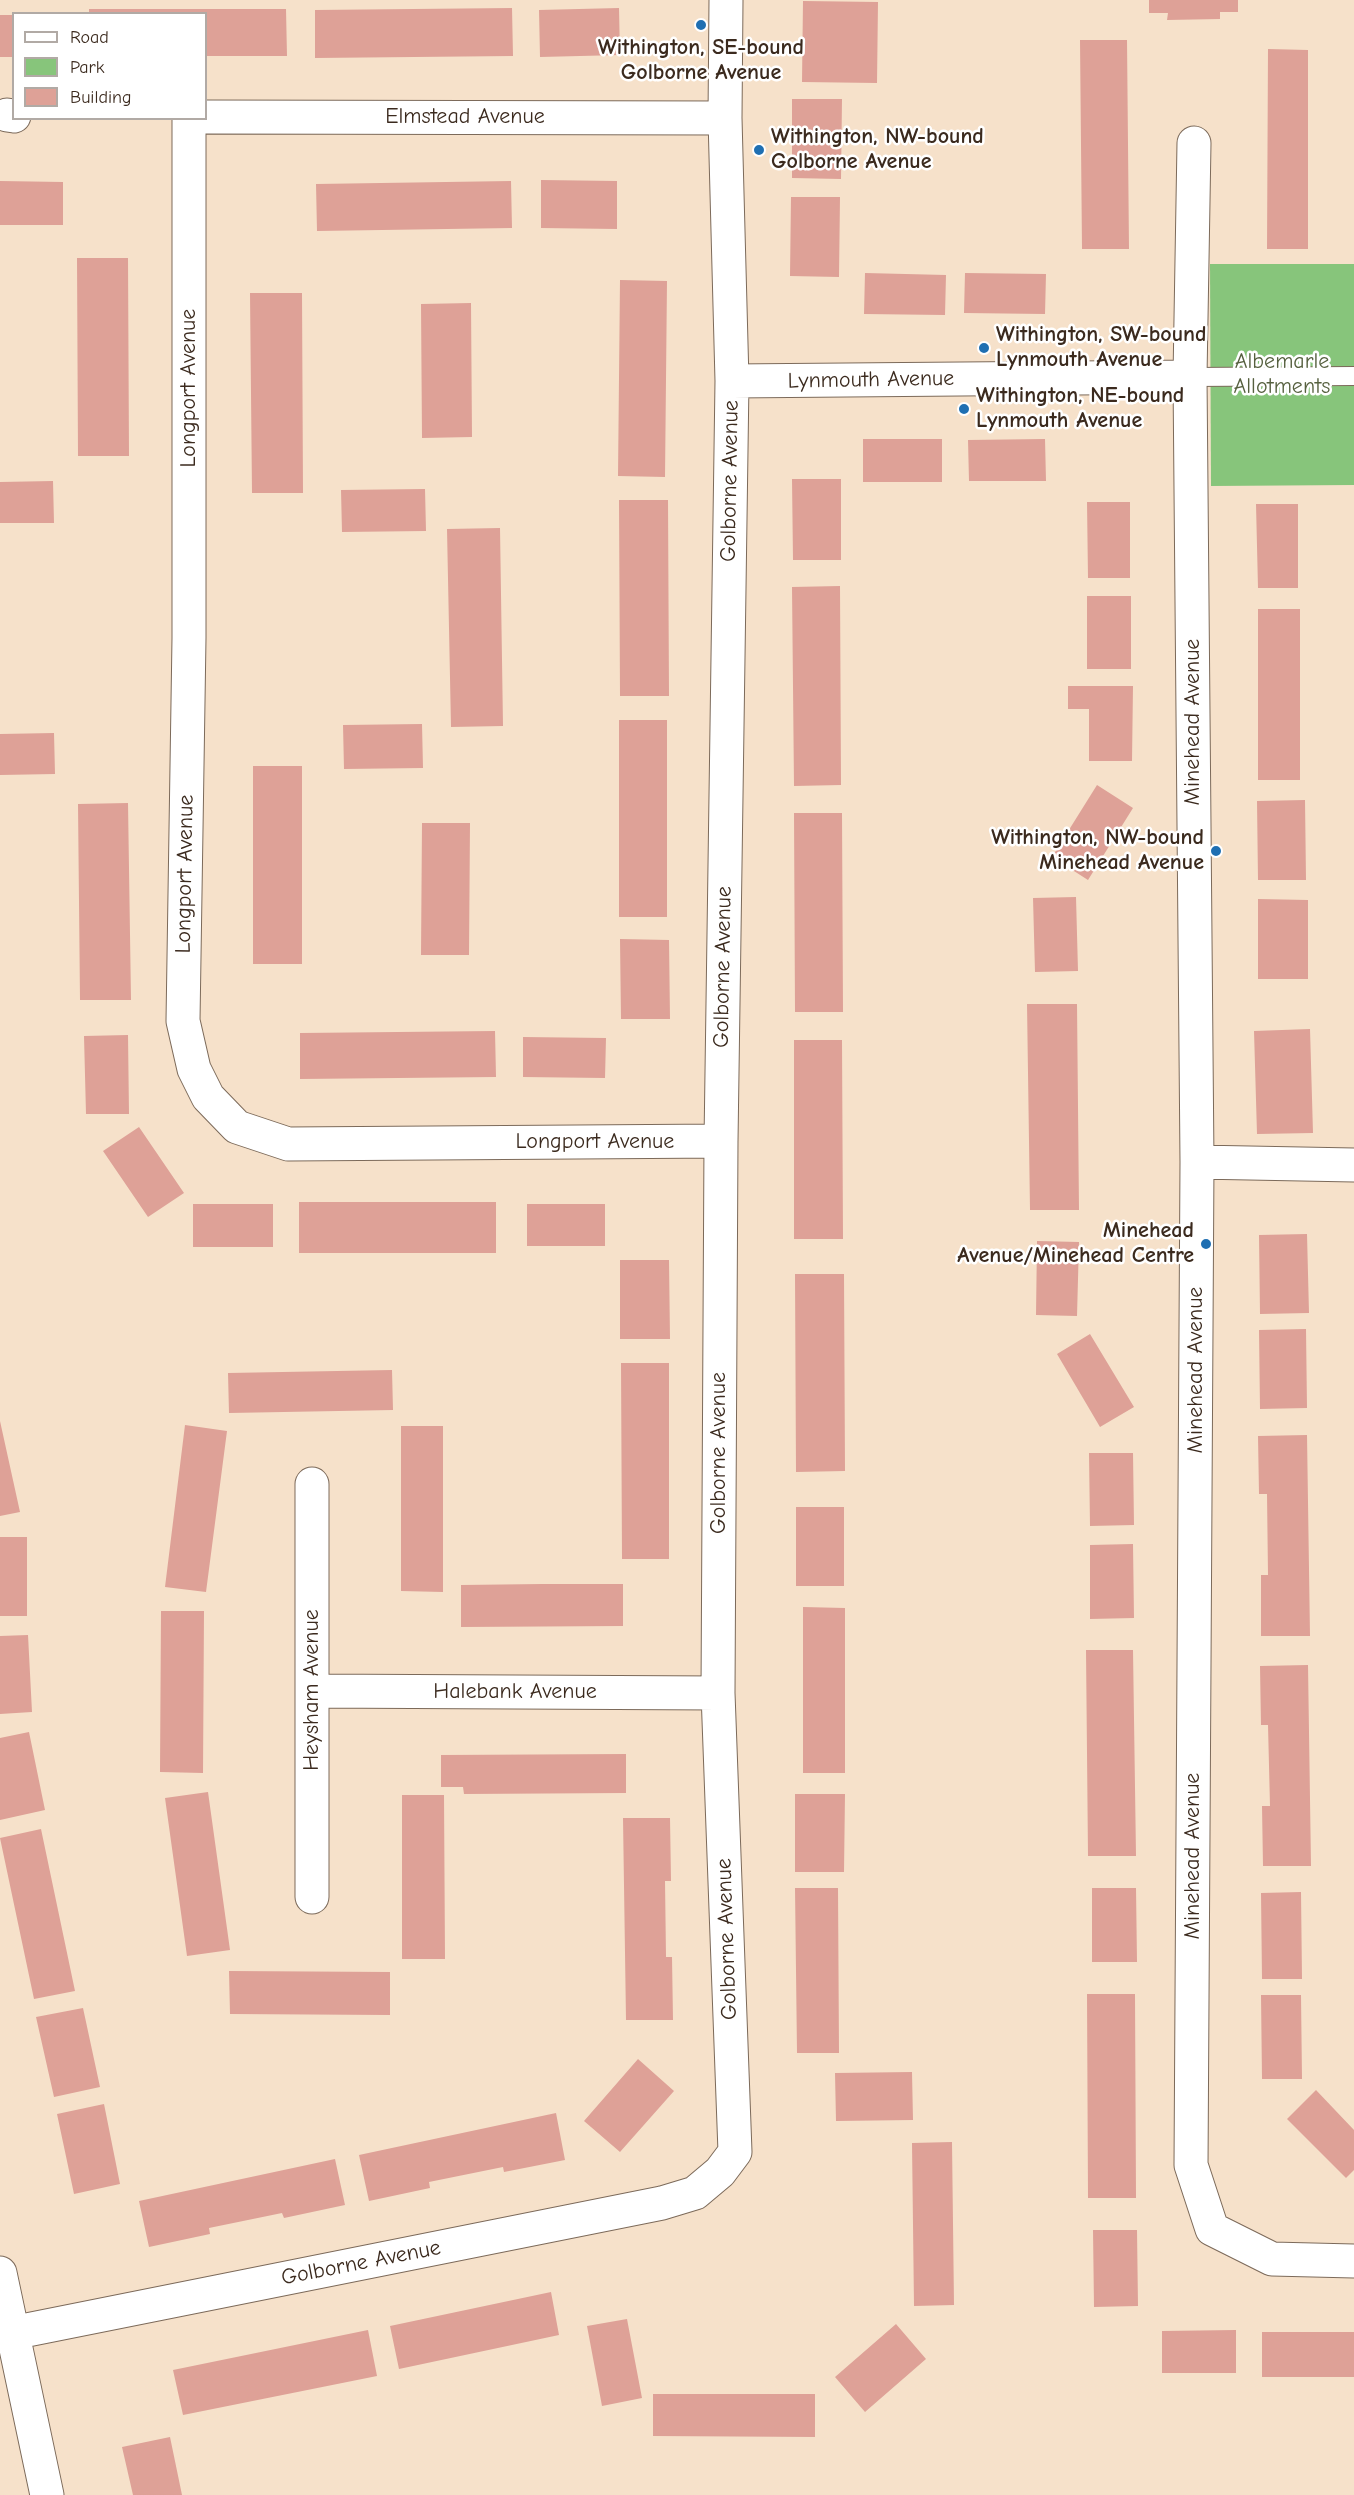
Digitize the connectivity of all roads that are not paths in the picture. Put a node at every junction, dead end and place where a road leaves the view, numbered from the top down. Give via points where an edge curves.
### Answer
1 (726, 0) edge
2 (207, 117) edge
3 (725, 118) junction
4 (189, 120) edge
5 (1194, 143) dead end
6 (1354, 375) edge
7 (1190, 377) junction
8 (732, 381) junction
9 (721, 1142) junction
10 (1197, 1162) junction
11 (1354, 1165) edge
12 (312, 1484) dead end
13 (312, 1691) junction
14 (718, 1693) junction
15 (312, 1897) dead end
16 (1354, 2261) edge
17 (0, 2273) edge
18 (12, 2333) junction
19 (47, 2495) edge

1 - 3 street, Golborne Avenue
2 - 3 street, Elmstead Avenue
3 - 8 street, Golborne Avenue
4 - 9 street, Longport Avenue via 189,638 183,1021 194,1069 208,1097 237,1127 288,1144
5 - 7 street, Minehead Avenue
6 - 7 lane
7 - 8 street, Lynmouth Avenue
7 - 10 street, Minehead Avenue
8 - 9 street, Golborne Avenue
9 - 14 street, Golborne Avenue
10 - 11 street
10 - 16 street, Minehead Avenue via 1191,2165 1212,2229 1272,2259
12 - 13 street, Heysham Avenue
13 - 14 street, Halebank Avenue
13 - 15 street, Heysham Avenue
14 - 18 street, Golborne Avenue via 735,2152 720,2172 695,2193 662,2203
17 - 18 street
18 - 19 street

